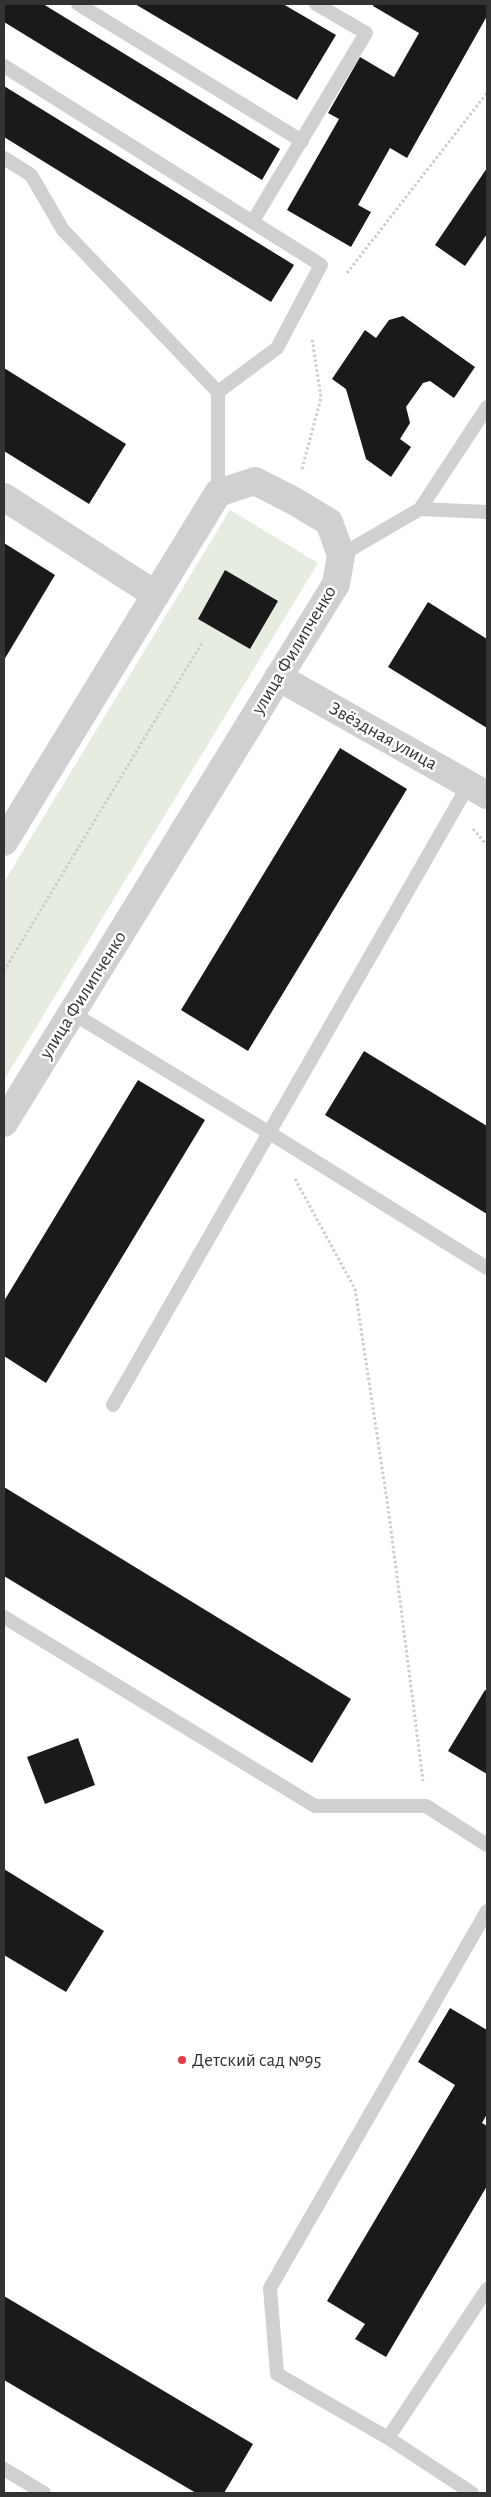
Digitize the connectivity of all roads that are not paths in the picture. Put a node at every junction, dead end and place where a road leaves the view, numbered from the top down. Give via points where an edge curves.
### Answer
1 (78, 4) edge
2 (316, 4) edge
3 (4, 66) edge
4 (302, 141) junction
5 (4, 158) edge
6 (253, 221) junction
7 (218, 392) junction
8 (487, 407) edge
9 (218, 493) junction
10 (4, 497) edge
11 (420, 509) junction
12 (487, 512) edge
13 (341, 555) junction
14 (156, 594) junction
15 (278, 677) junction
16 (478, 790) edge
17 (4, 842) edge
18 (72, 1013) junction
19 (4, 1124) edge
20 (268, 1132) junction
21 (487, 1268) edge
22 (113, 1405) dead end
23 (4, 1618) edge
24 (487, 1845) edge
25 (487, 1912) edge
26 (487, 2289) edge
27 (388, 2438) junction
28 (4, 2469) edge
29 (44, 2493) edge
30 (472, 2493) edge

1 - 4 lane
2 - 4 lane via 366,33
3 - 6 lane
4 - 6 lane
5 - 7 lane via 31,175 63,230
6 - 7 lane via 321,264 277,348
7 - 9 lane
8 - 11 lane
9 - 13 street, улица Филипченко via 255,481 329,522
9 - 14 street
10 - 14 street
11 - 12 lane
11 - 13 lane
13 - 15 street, улица Филипченко via 336,584
14 - 17 street
15 - 16 street, Звёздная улица
15 - 18 street, улица Филипченко
16 - 20 lane
18 - 19 street, улица Филипченко
18 - 20 lane
20 - 21 lane
20 - 22 lane
23 - 24 lane via 315,1806 426,1806
25 - 27 lane via 270,2288 277,2374
26 - 27 lane
27 - 30 lane
28 - 29 lane

